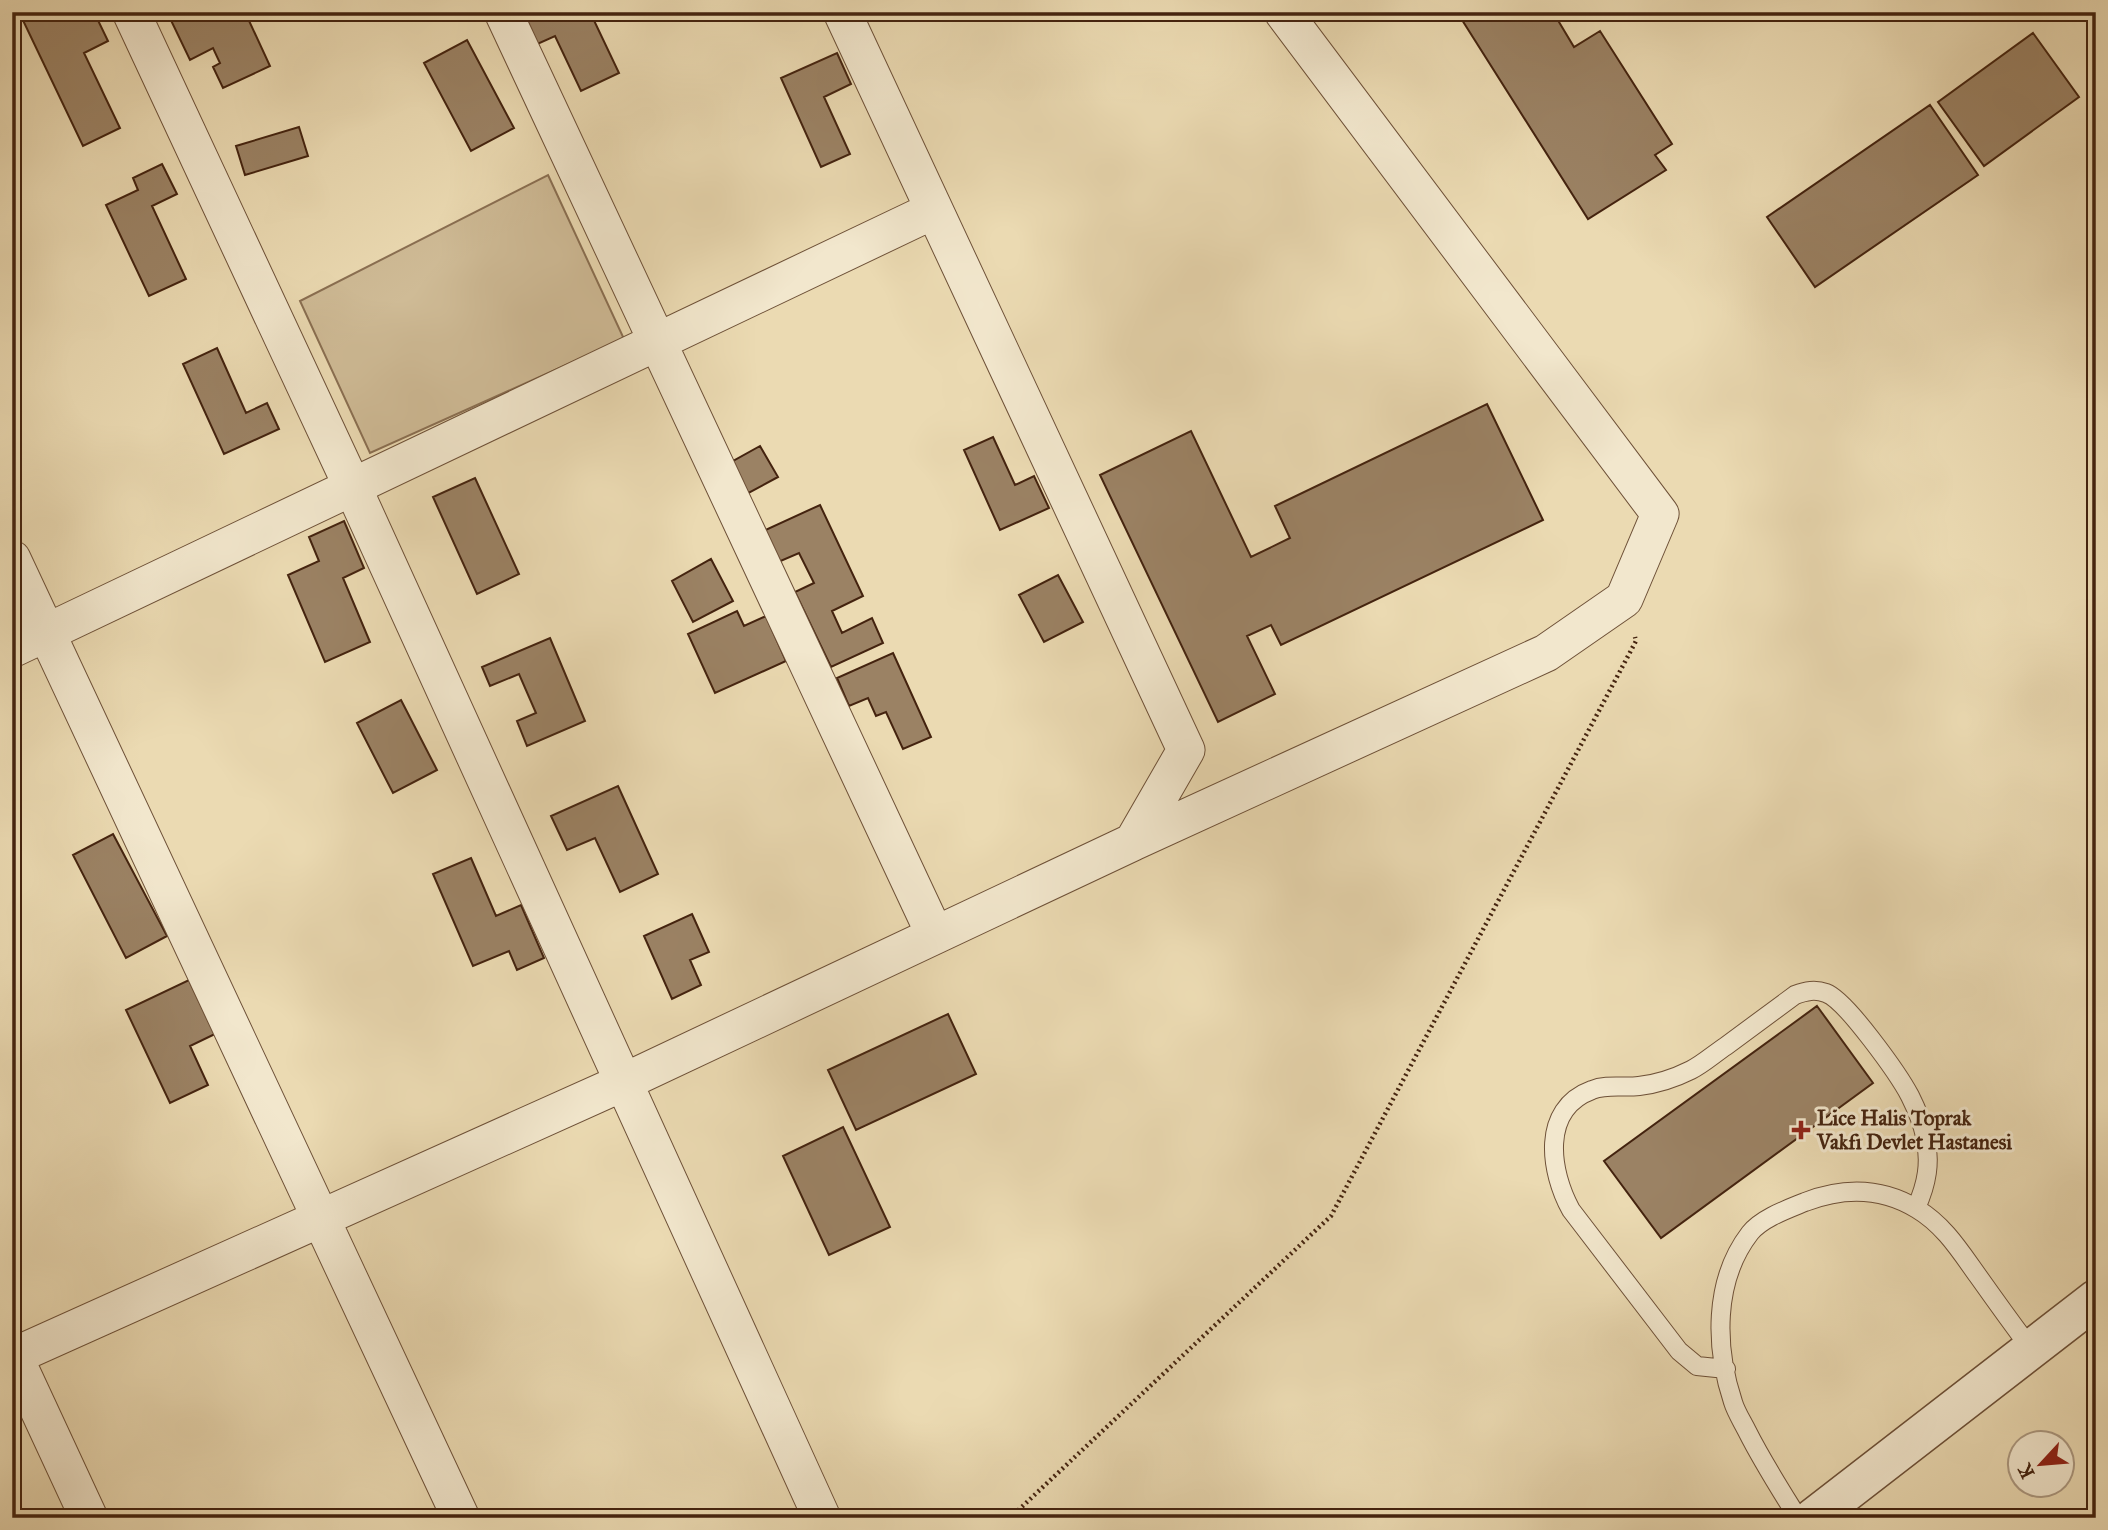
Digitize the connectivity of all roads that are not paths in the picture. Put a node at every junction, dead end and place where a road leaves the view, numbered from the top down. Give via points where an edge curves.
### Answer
1 (131, 12) edge
2 (503, 12) edge
3 (842, 12) edge
4 (1283, 12) edge
5 (934, 209) junction
6 (657, 341) junction
7 (353, 488) junction
8 (12, 559) edge
9 (47, 633) junction
10 (12, 649) edge
11 (1133, 842) junction
12 (935, 935) junction
13 (624, 1082) junction
14 (1916, 1208) junction
15 (319, 1219) junction
16 (2096, 1298) edge
17 (2031, 1349) junction
18 (13, 1355) edge
19 (1726, 1369) junction
20 (89, 1518) edge
21 (461, 1518) edge
22 (822, 1518) edge
23 (1798, 1518) edge
24 (1814, 1518) edge

1 - 7 street
2 - 6 street
3 - 5 street
4 - 11 street via 1660,514 1624,599 1546,653
5 - 6 street
5 - 11 street via 1186,750
6 - 7 street
6 - 12 street
7 - 9 street
7 - 13 street
8 - 9 street
9 - 10 street
9 - 15 street
11 - 12 street
12 - 13 street
13 - 15 street
13 - 22 street
14 - 17 lane via 1946,1232
14 - 19 lane via 1857,1190 1808,1201 1751,1231 1723,1297 1720,1338
14 - 19 lane via 1926,1187 1928,1159 1919,1116 1901,1080 1846,1008 1828,993 1795,995 1693,1069 1668,1080 1592,1090 1569,1105 1559,1119 1553,1156 1571,1210 1679,1351 1697,1366
15 - 18 street
15 - 21 street
16 - 17 street
17 - 24 street
18 - 20 street
19 - 23 lane via 1733,1403 1760,1458

